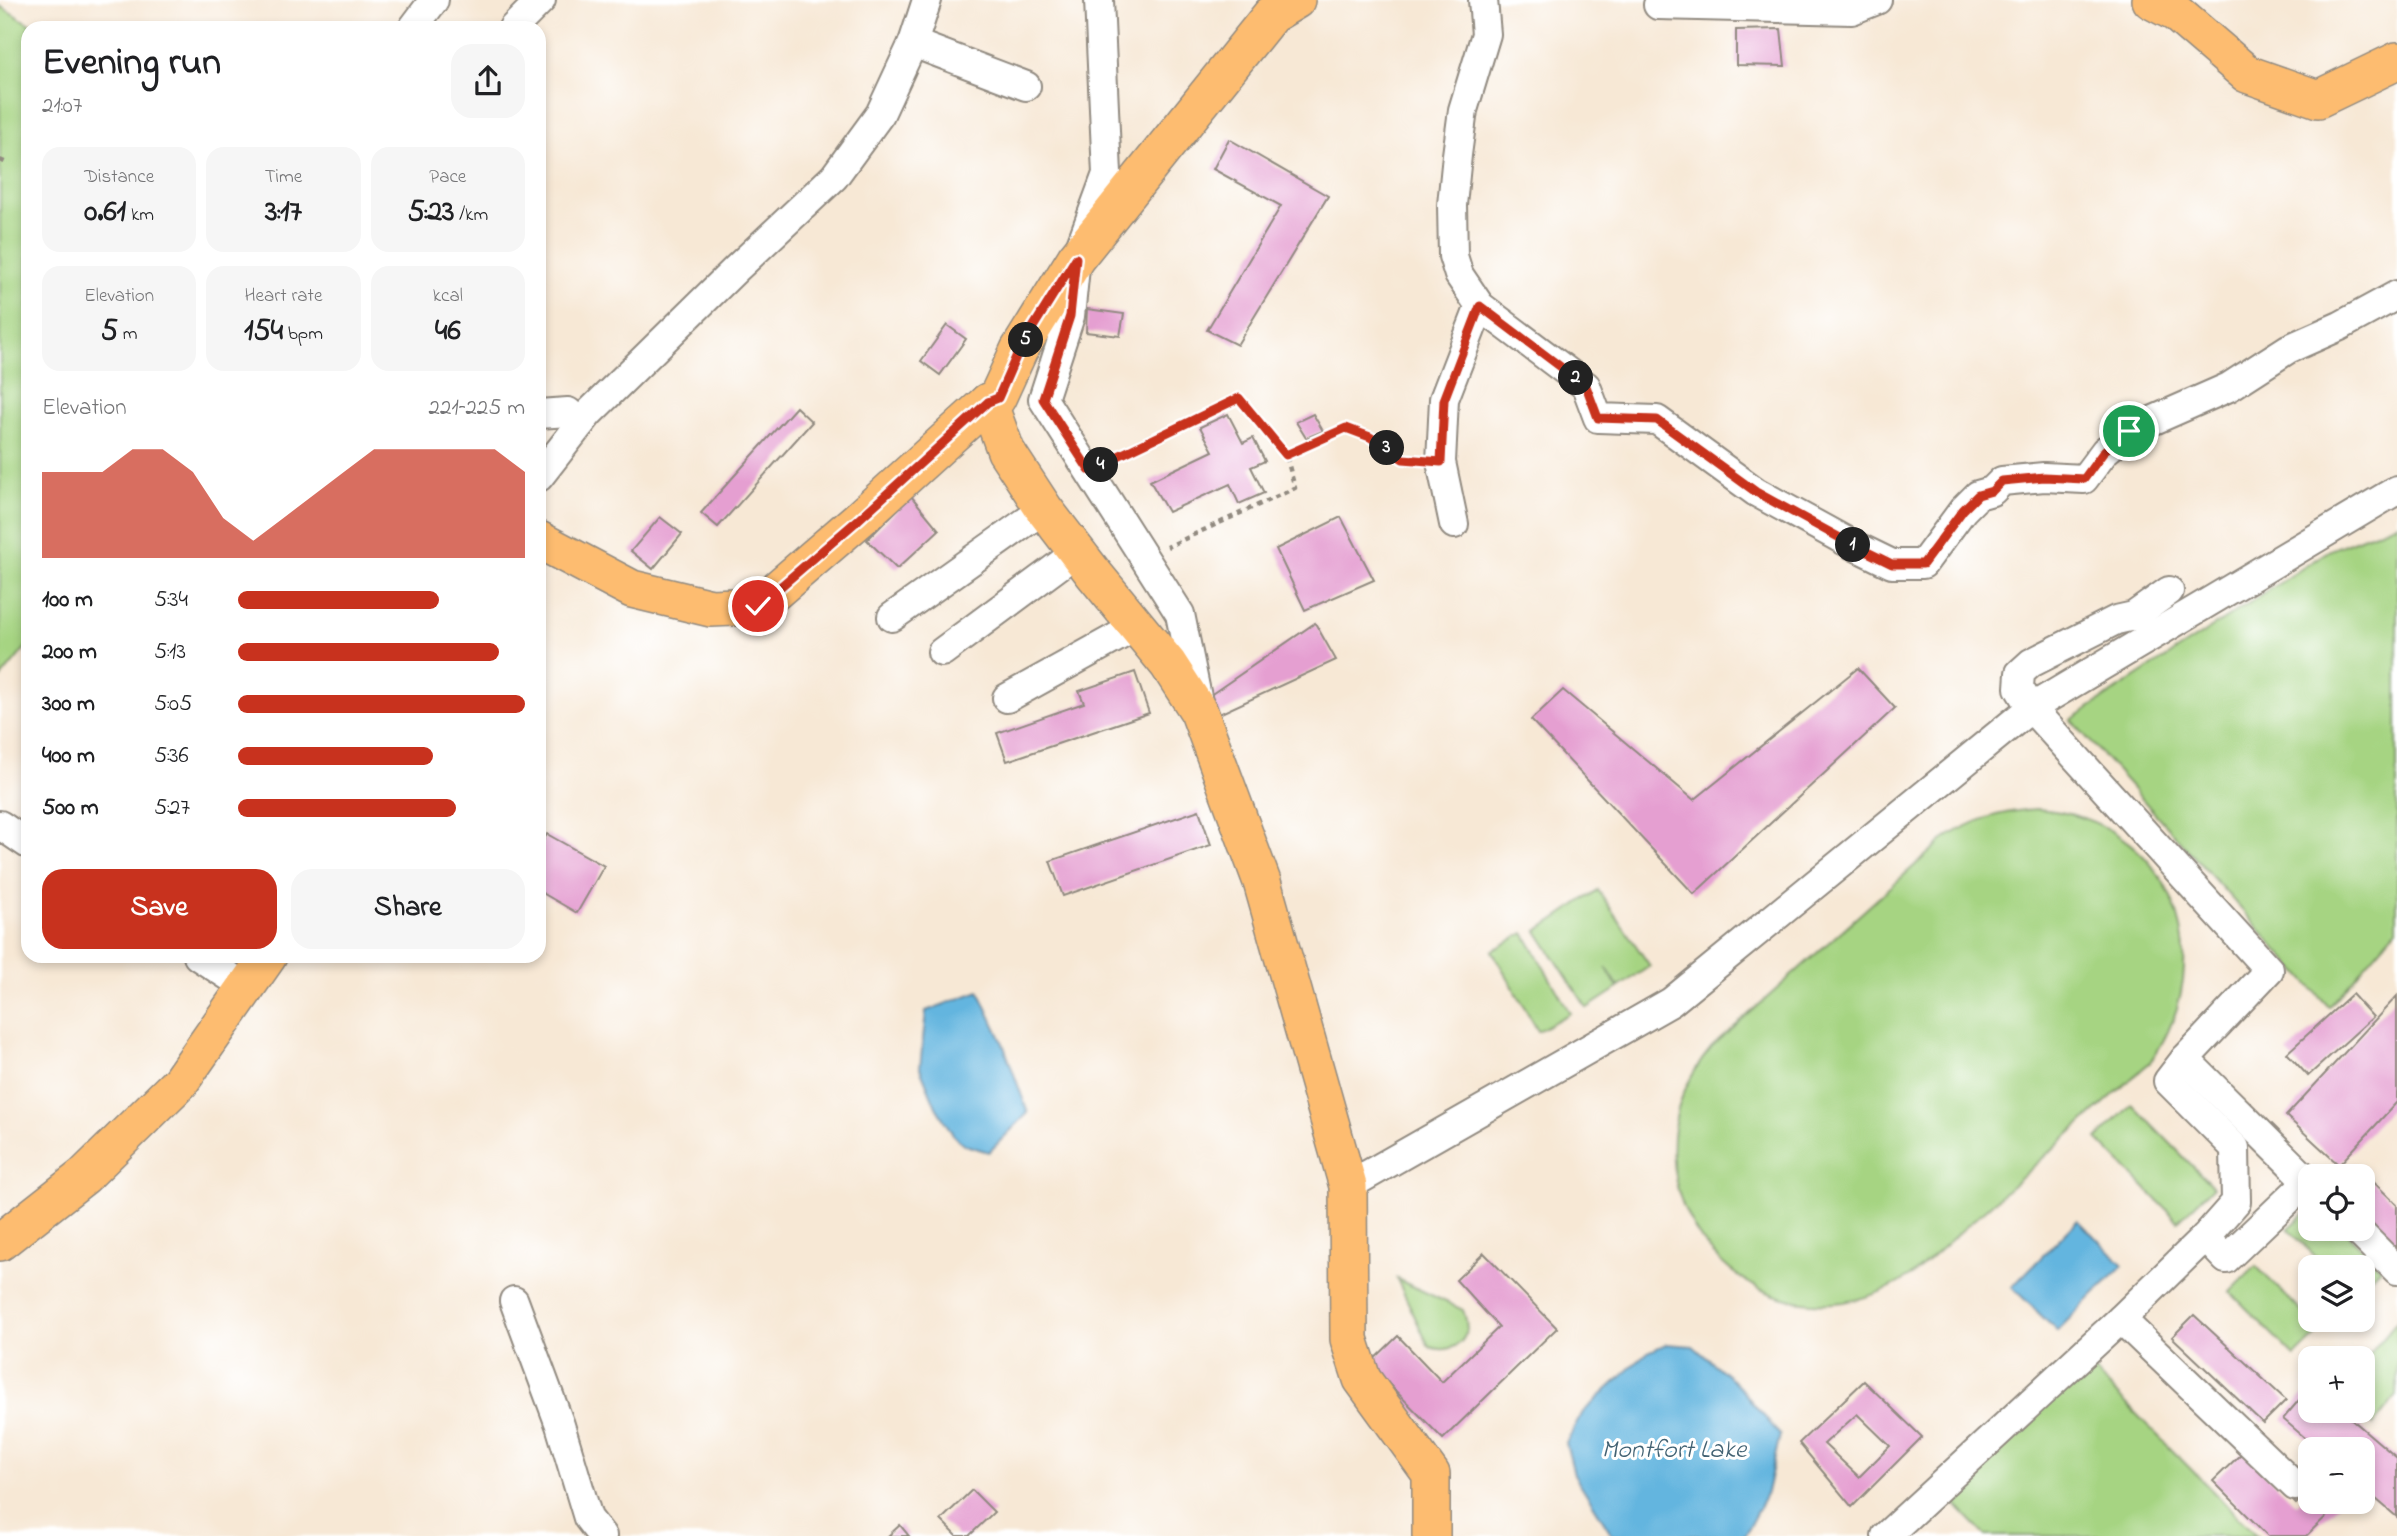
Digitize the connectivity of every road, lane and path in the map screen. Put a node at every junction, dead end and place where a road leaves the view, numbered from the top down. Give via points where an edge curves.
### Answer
1 (435, 0) edge
2 (541, 0) edge
3 (926, 0) edge
4 (1099, 0) edge
5 (1296, 0) edge
6 (1483, 0) edge
7 (1877, 0) edge
8 (2151, 0) edge
9 (1658, 5) dead end
10 (418, 21) edge
11 (520, 21) edge
12 (913, 43) junction
13 (2397, 61) edge
14 (1026, 86) dead end
15 (0, 160) edge
16 (9, 164) dead end
17 (1076, 258) junction
18 (2397, 295) edge
19 (1480, 306) junction
20 (988, 402) junction
21 (546, 414) edge
22 (581, 423) junction
23 (1286, 455) junction
24 (1441, 462) junction
25 (546, 468) edge
26 (1089, 470) junction
27 (2397, 490) edge
28 (1044, 509) junction
29 (1454, 524) dead end
30 (546, 544) edge
31 (1077, 552) junction
32 (1143, 557) junction
33 (2169, 591) dead end
34 (892, 617) dead end
35 (1137, 626) junction
36 (942, 652) dead end
37 (1007, 698) dead end
38 (2031, 708) junction
39 (1199, 712) junction
40 (0, 825) edge
41 (21, 839) edge
42 (209, 963) edge
43 (263, 963) edge
44 (246, 987) junction
45 (2185, 1059) junction
46 (2298, 1171) edge
47 (1348, 1186) junction
48 (2298, 1192) edge
49 (2205, 1237) junction
50 (2368, 1241) edge
51 (0, 1242) edge
52 (2397, 1270) edge
53 (514, 1301) dead end
54 (2121, 1319) junction
55 (2295, 1486) dead end
56 (603, 1536) edge
57 (1432, 1536) edge
58 (1886, 1536) edge

1 - 10 street
2 - 11 street
3 - 12 street
4 - 17 street via 1107,174
5 - 17 main road via 1272,15
6 - 19 street via 1486,34 1463,110 1452,205 1453,257
7 - 9 street via 1852,10
8 - 13 main road via 2176,12 2247,74 2318,99
12 - 14 street
12 - 22 street via 880,114 834,177
15 - 16 path
17 - 20 main road via 1019,350 998,398
17 - 26 street via 1070,316 1043,399
18 - 19 street via 2288,349 2229,387 2129,431 2105,450 2084,479 2002,481 1963,510 1923,564 1892,564 1851,544 1756,492 1657,420 1598,418 1586,386
19 - 24 street via 1444,400
20 - 28 main road via 1006,451
20 - 30 main road via 758,606 711,608 632,589
21 - 22 street via 568,412
22 - 25 street
23 - 24 path via 1346,428 1370,437 1403,459
23 - 26 path via 1239,398
23 - 32 path via 1295,488
24 - 29 street
26 - 32 street
27 - 38 street
28 - 31 main road
28 - 34 street
31 - 35 main road
31 - 36 street
32 - 39 street via 1180,614
33 - 38 street via 2134,616 2116,620 2024,667 2019,688
35 - 37 street
35 - 39 main road
38 - 45 street via 2269,970
38 - 47 street via 1671,1002
39 - 47 main road via 1262,882
40 - 41 street
42 - 44 street
43 - 44 main road
44 - 51 main road via 180,1082 84,1176
45 - 46 street
45 - 49 street via 2168,1082 2235,1148 2236,1202
47 - 57 main road via 1349,1339 1362,1380 1431,1474
48 - 49 street via 2226,1259
49 - 54 street
50 - 52 street
53 - 56 street via 560,1424 588,1518
54 - 55 street
54 - 58 street

